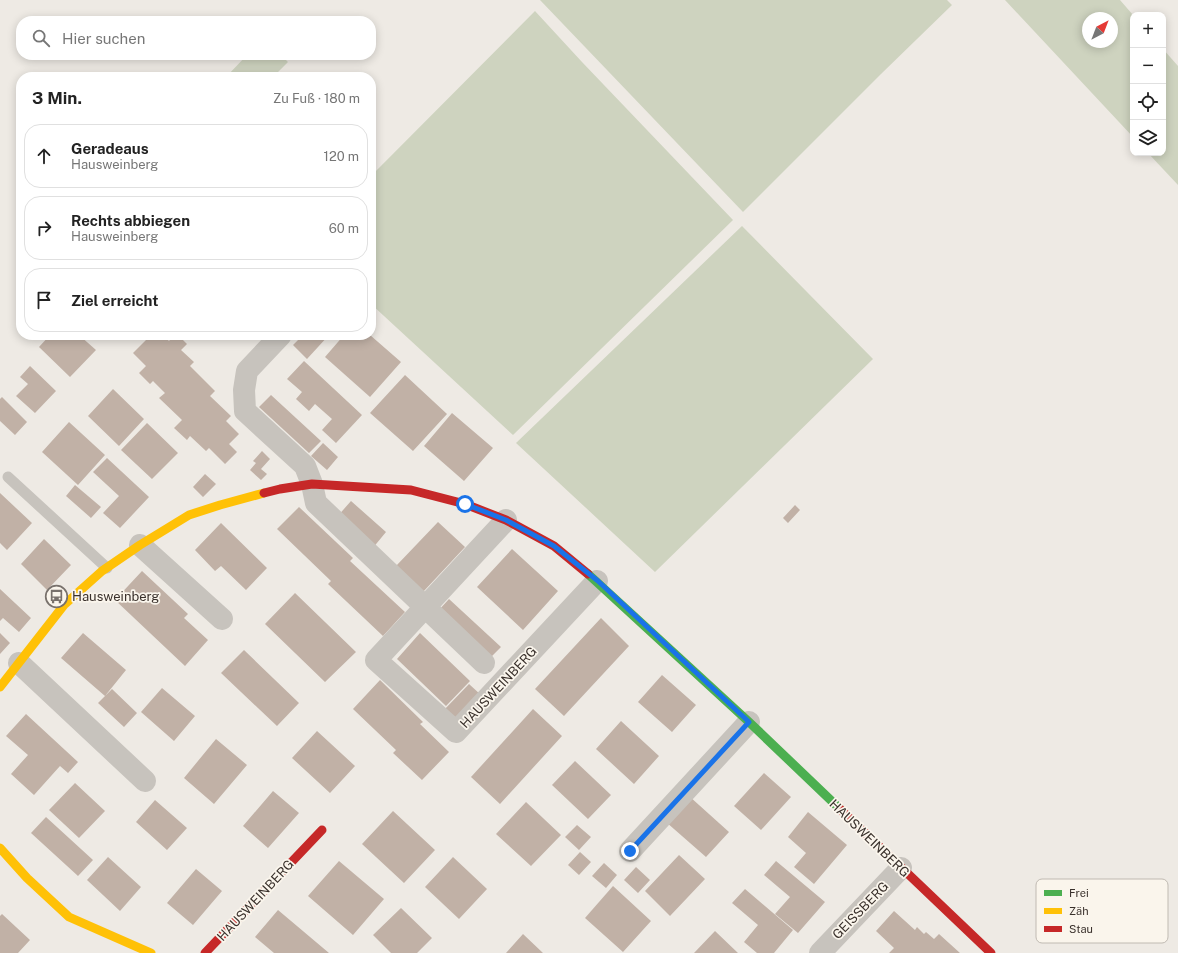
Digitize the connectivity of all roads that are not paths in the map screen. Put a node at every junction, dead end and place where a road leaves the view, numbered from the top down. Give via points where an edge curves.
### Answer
1 (276, 340) edge
2 (8, 477) dead end
3 (312, 484) junction
4 (506, 520) junction
5 (140, 545) junction
6 (107, 568) junction
7 (598, 581) junction
8 (425, 608) junction
9 (222, 619) dead end
10 (19, 663) junction
11 (484, 663) dead end
12 (0, 687) edge
13 (749, 722) junction
14 (145, 781) dead end
15 (322, 830) dead end
16 (0, 848) edge
17 (630, 851) dead end
18 (901, 868) junction
19 (151, 953) edge
20 (205, 953) edge
21 (820, 953) edge
22 (991, 953) edge

1 - 3 street, HAUSWEINBERG via 247,371 244,390 245,411 305,466
2 - 6 lane
3 - 4 street, HAUSWEINBERG via 411,490 465,504
3 - 5 street, HAUSWEINBERG via 280,488 189,515
3 - 8 street, HAUSWEINBERG via 316,503
4 - 7 street, HAUSWEINBERG via 554,546
4 - 8 street, HAUSWEINBERG
5 - 6 street, HAUSWEINBERG
5 - 9 street
6 - 10 street, HAUSWEINBERG via 64,605
7 - 8 street, HAUSWEINBERG via 456,732 376,660
7 - 13 street, HAUSWEINBERG
8 - 11 street, HAUSWEINBERG
10 - 12 street, HAUSWEINBERG
10 - 14 street
13 - 17 street
13 - 18 street, HAUSWEINBERG
15 - 20 street, HAUSWEINBERG
16 - 19 street via 27,878 70,917
18 - 21 street, GEISSBERG
18 - 22 street, HAUSWEINBERG

